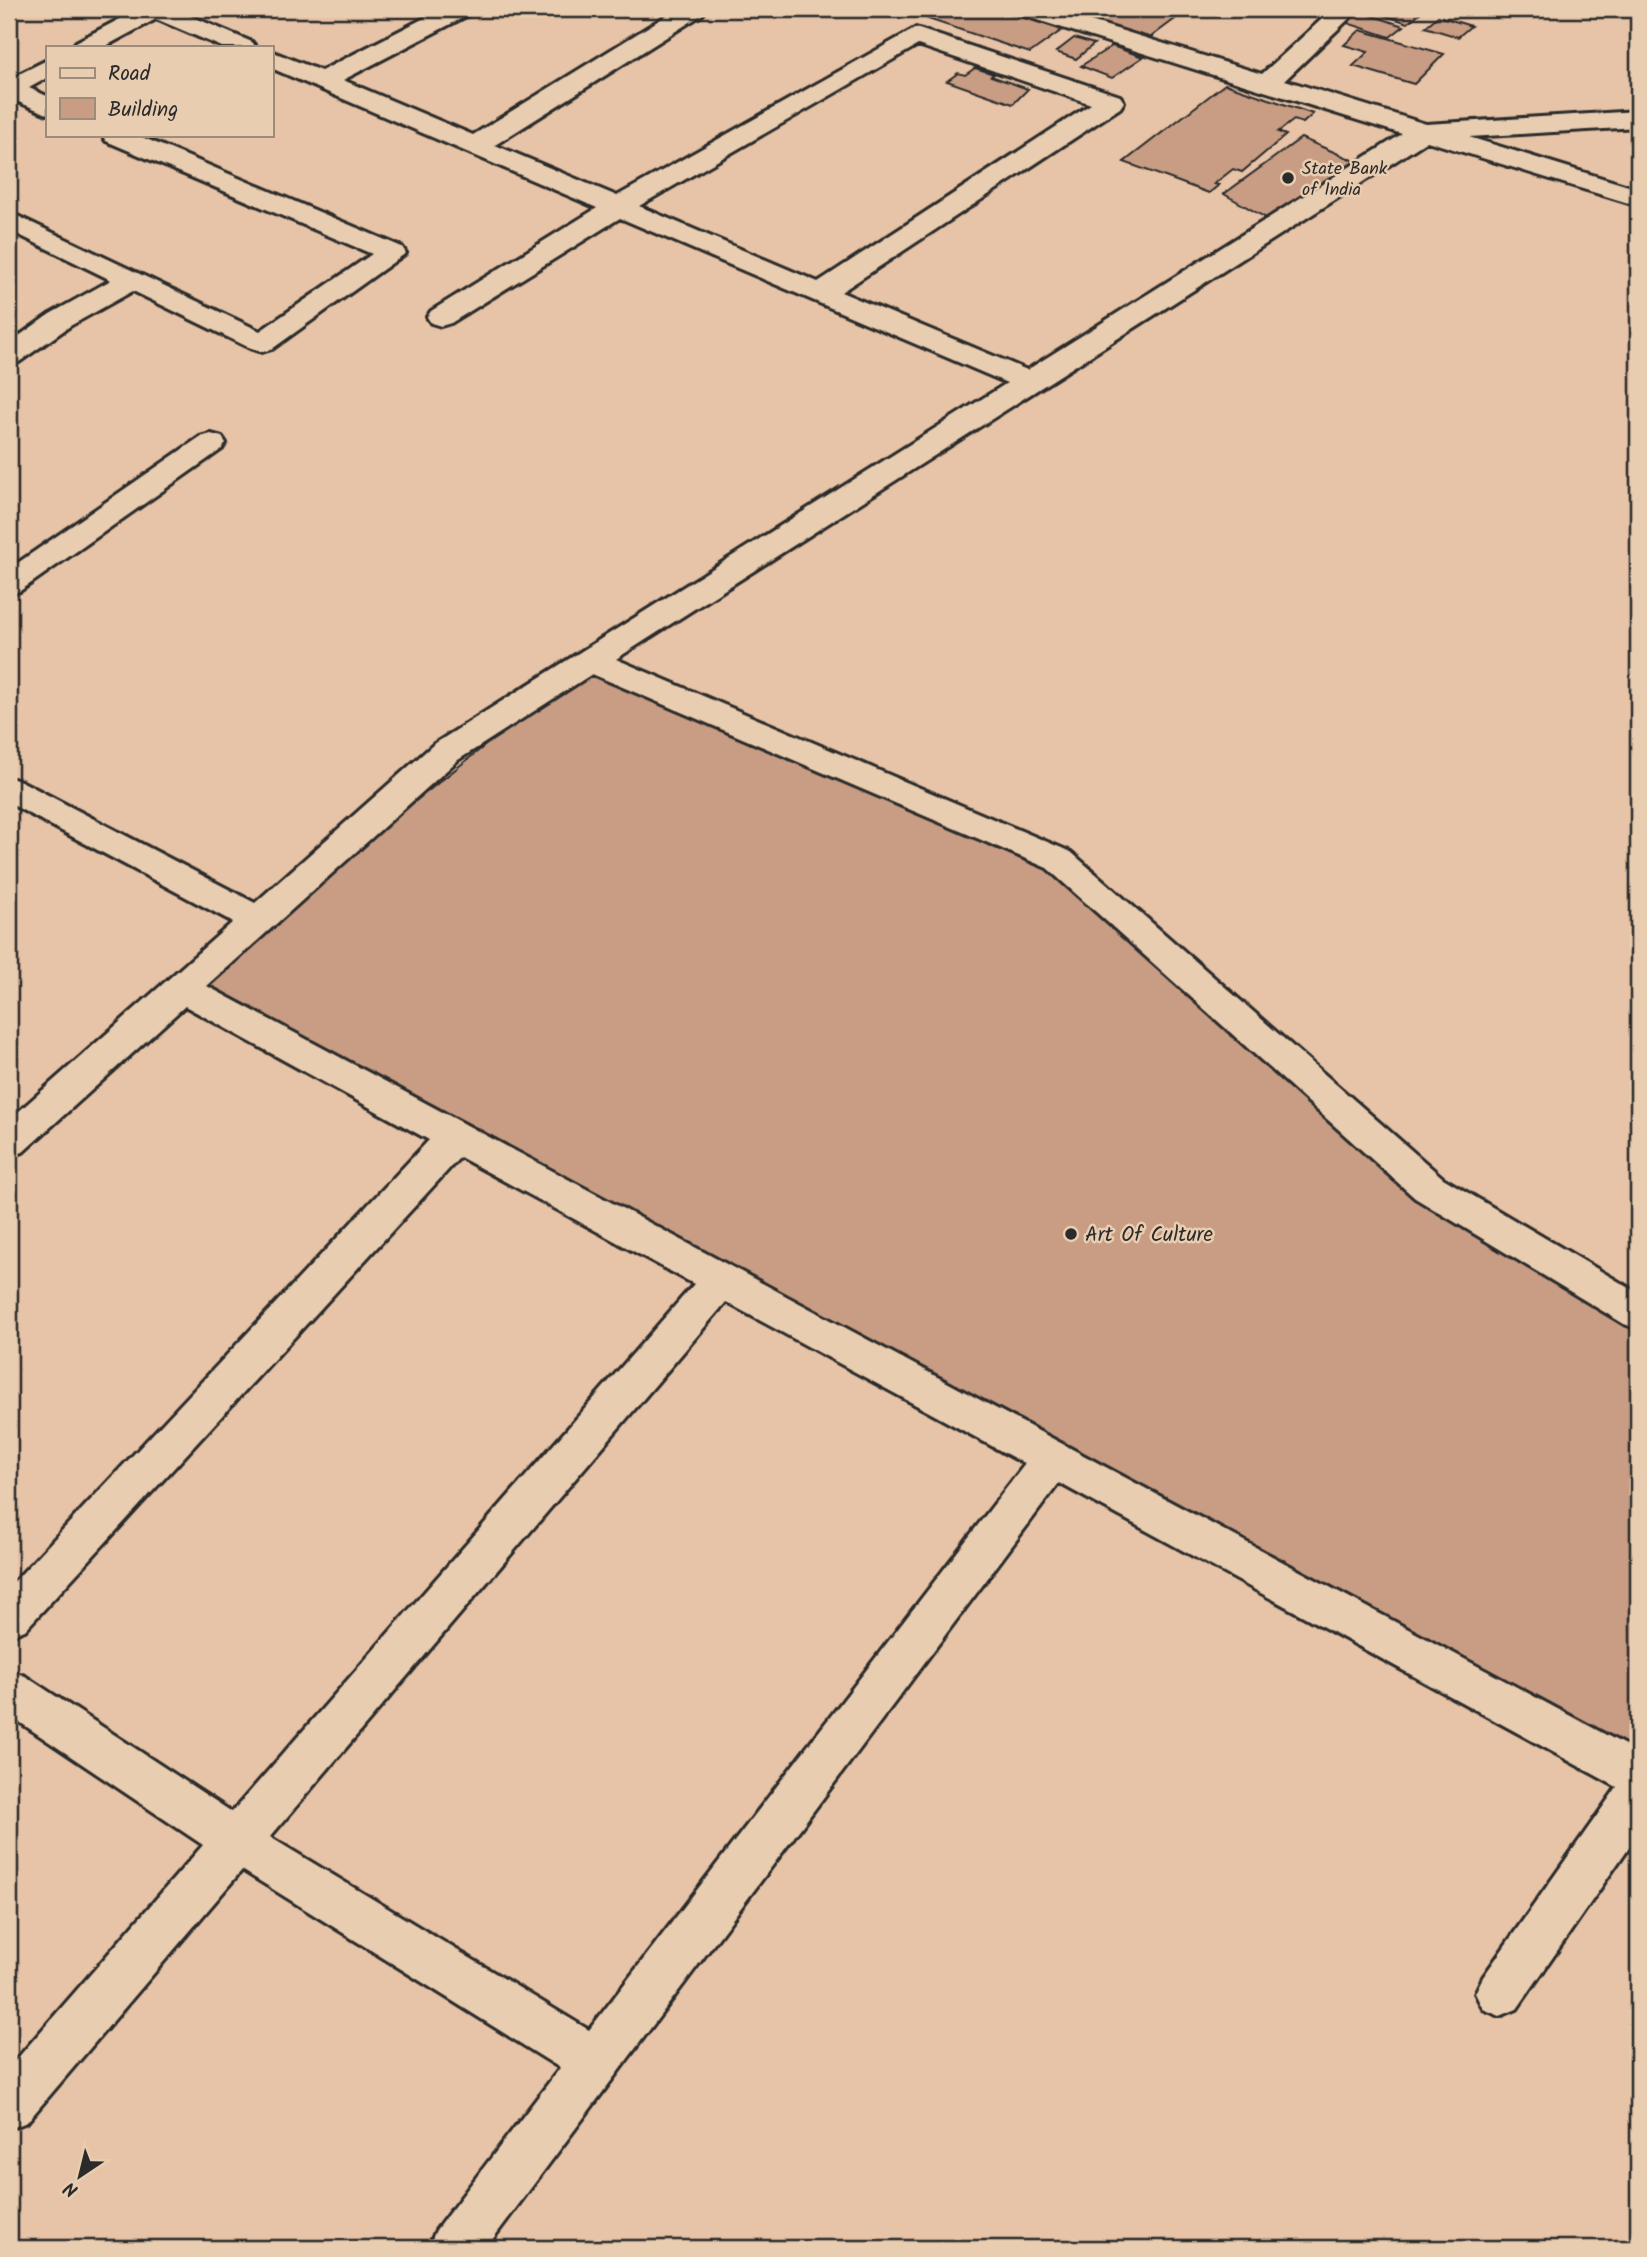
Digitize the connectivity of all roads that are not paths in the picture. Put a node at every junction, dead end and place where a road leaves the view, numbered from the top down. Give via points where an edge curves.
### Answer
1 (154, 9) edge
2 (461, 9) edge
3 (694, 9) edge
4 (1030, 9) edge
5 (1347, 9) edge
6 (87, 46) edge
7 (241, 46) edge
8 (273, 60) edge
9 (46, 69) edge
10 (322, 81) junction
11 (1267, 83) junction
12 (9, 89) edge
13 (46, 106) edge
14 (1638, 119) edge
15 (1423, 132) junction
16 (118, 136) edge
17 (474, 146) junction
18 (1638, 198) edge
19 (618, 207) junction
20 (9, 220) edge
21 (132, 280) junction
22 (820, 293) junction
23 (441, 317) dead end
24 (9, 356) edge
25 (1029, 382) junction
26 (211, 443) dead end
27 (9, 584) edge
28 (591, 661) junction
29 (9, 789) edge
30 (258, 920) junction
31 (181, 988) junction
32 (456, 1136) junction
33 (9, 1142) edge
34 (721, 1280) junction
35 (1638, 1312) edge
36 (1053, 1460) junction
37 (9, 1616) edge
38 (9, 1690) edge
39 (1638, 1775) edge
40 (1638, 1796) edge
41 (236, 1841) junction
42 (1500, 1993) dead end
43 (595, 2062) junction
44 (9, 2105) edge
45 (454, 2248) edge

1 - 6 street
1 - 7 street
2 - 10 street
3 - 17 street
4 - 11 street
5 - 11 street
8 - 10 street
9 - 12 street
10 - 17 street
11 - 15 street
12 - 13 street
14 - 15 street
15 - 18 street
15 - 25 street
16 - 21 street via 391,253 262,343
17 - 19 street
19 - 22 street
19 - 22 street via 916,36 1111,102
19 - 23 street
20 - 21 street
21 - 24 street via 60,320
22 - 25 street
25 - 28 street
26 - 27 street
28 - 30 street via 446,752
28 - 35 street via 1059,860 1429,1188
29 - 30 street
30 - 31 street
31 - 32 street
31 - 33 street
32 - 34 street
32 - 37 street
34 - 36 street
34 - 41 street
36 - 39 street
36 - 43 street
38 - 41 street
40 - 42 street
41 - 43 street
41 - 44 street
43 - 45 street

